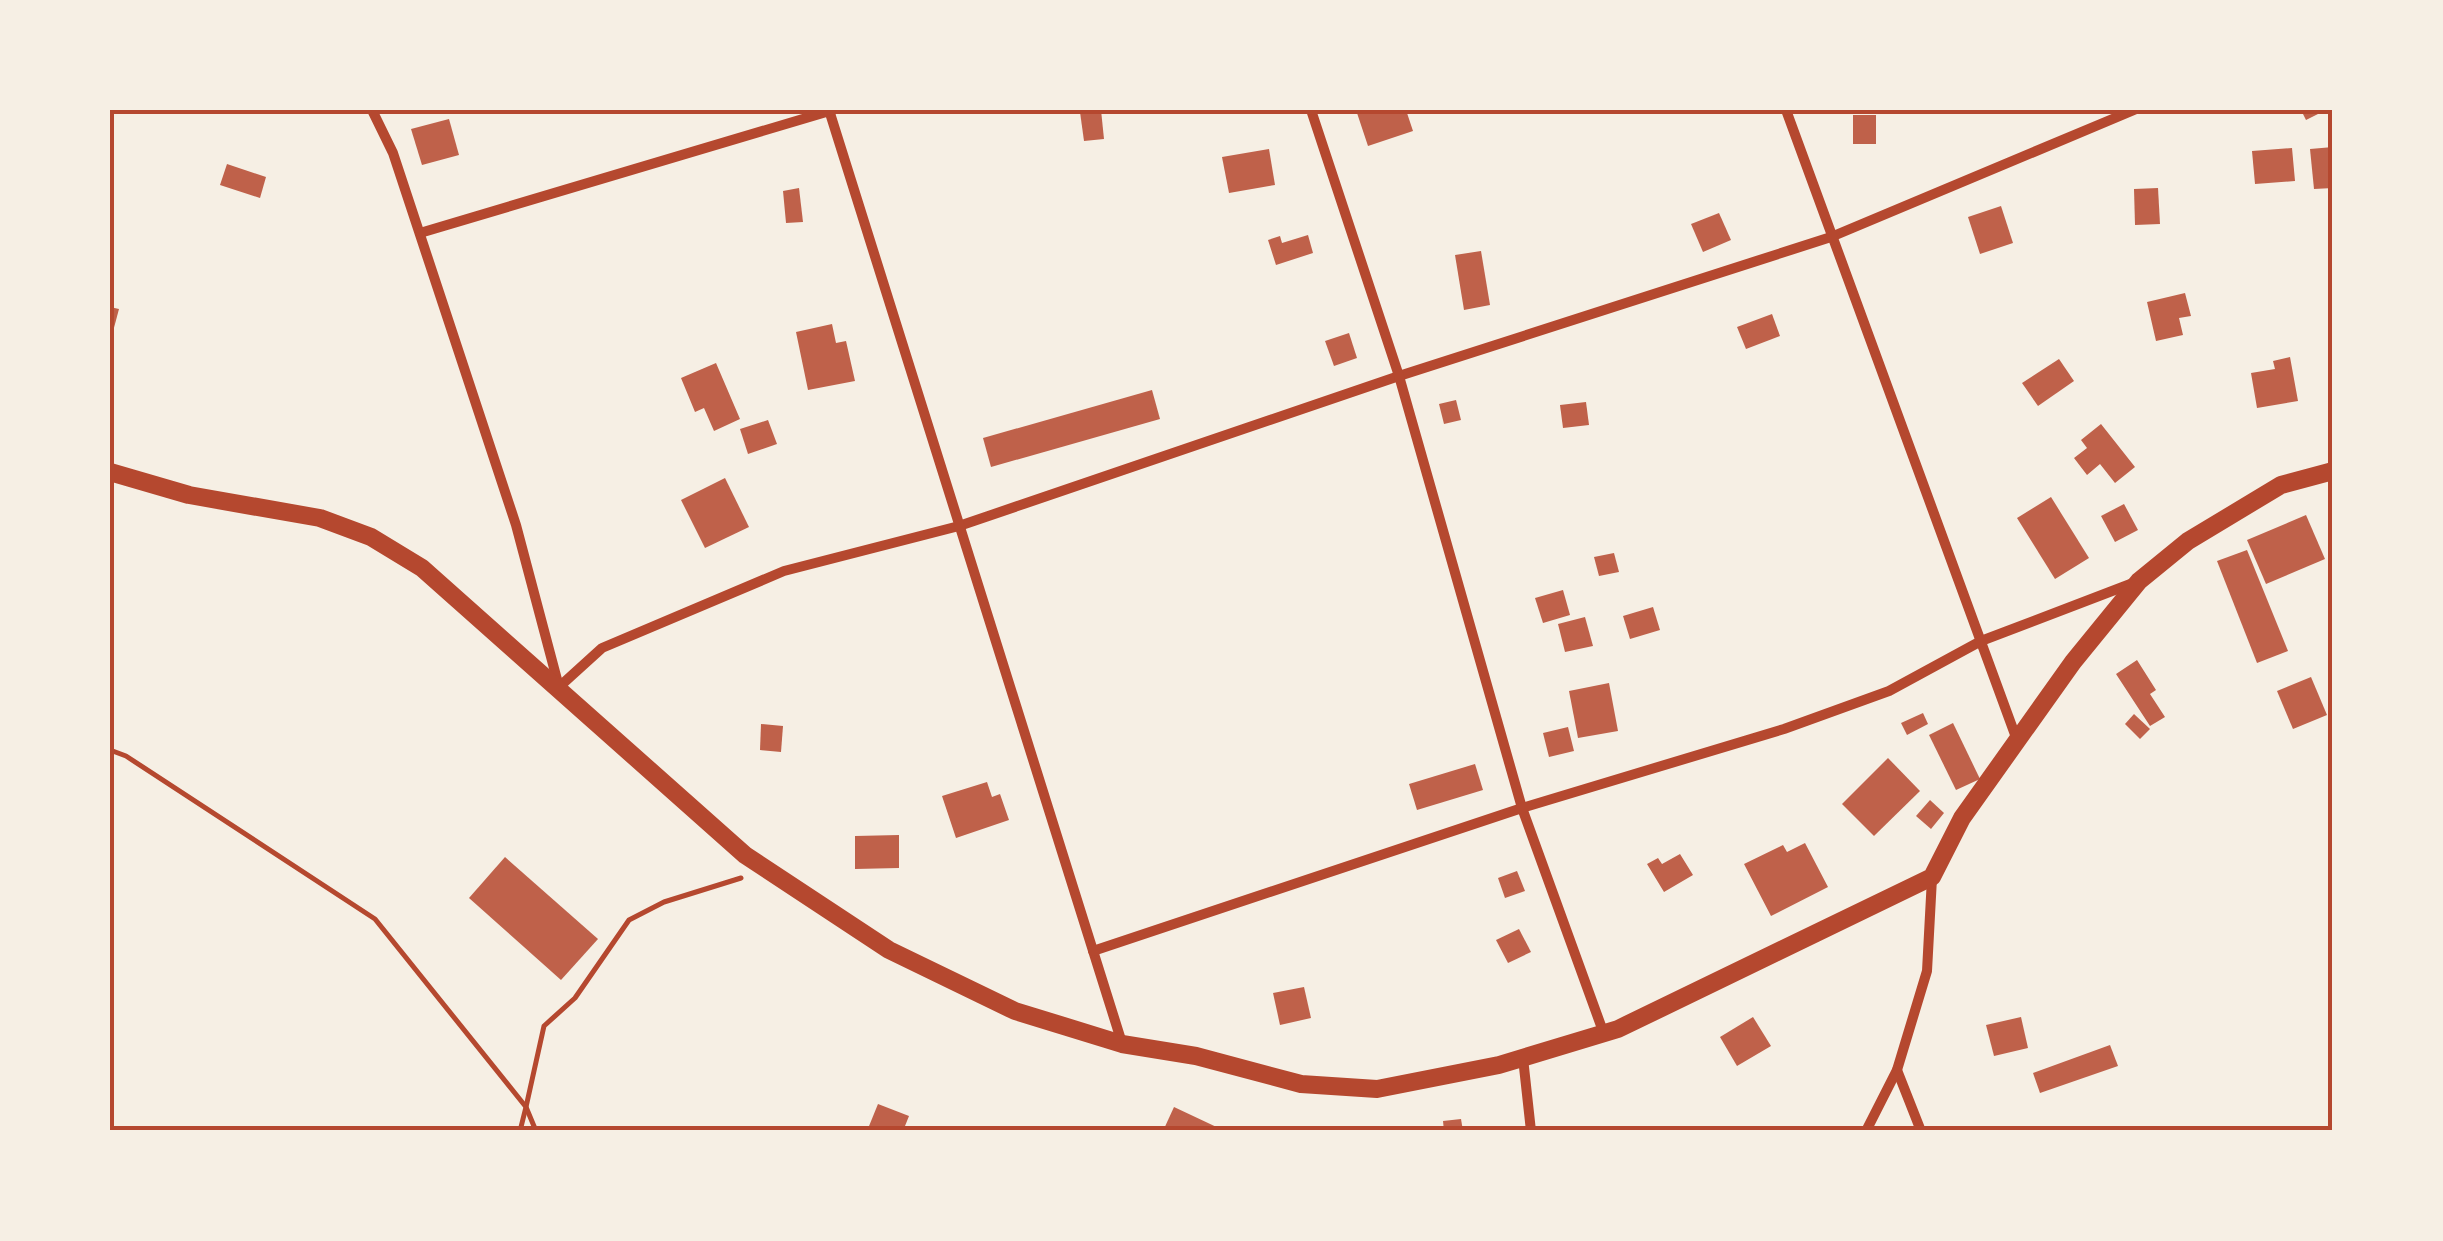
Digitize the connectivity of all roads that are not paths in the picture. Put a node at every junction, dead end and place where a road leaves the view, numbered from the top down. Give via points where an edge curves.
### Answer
1 (372, 110) edge
2 (831, 110) edge
3 (1310, 110) edge
4 (1786, 110) edge
5 (2134, 110) edge
6 (420, 233) junction
7 (1831, 237) junction
8 (1400, 376) junction
9 (2333, 471) edge
10 (110, 472) edge
11 (959, 526) junction
12 (2139, 581) junction
13 (1980, 640) junction
14 (559, 687) junction
15 (2018, 740) junction
16 (1522, 808) junction
17 (1932, 877) junction
18 (1093, 951) junction
19 (1604, 1034) junction
20 (1122, 1044) junction
21 (1524, 1058) junction
22 (1896, 1070) junction
23 (1531, 1131) edge
24 (1866, 1131) edge
25 (1920, 1131) edge

1 - 6 street
2 - 6 street
2 - 11 street
3 - 8 street
4 - 7 street
5 - 7 street
6 - 14 street via 516,525
7 - 8 street
7 - 13 street
8 - 11 street
8 - 16 street
9 - 12 street via 2281,485 2188,541
10 - 14 street via 320,518 371,537 422,568
11 - 14 street via 784,571 602,648
11 - 18 street
12 - 13 street
12 - 15 street
13 - 15 street
13 - 16 street via 1888,690 1819,716
14 - 20 street via 745,855 889,950 1015,1010
15 - 17 street via 1962,818
16 - 18 street
16 - 19 street
17 - 19 street
17 - 22 street via 1927,971
18 - 20 street
19 - 21 street
20 - 21 street via 1301,1084 1377,1089
21 - 23 street
22 - 24 street
22 - 25 street

